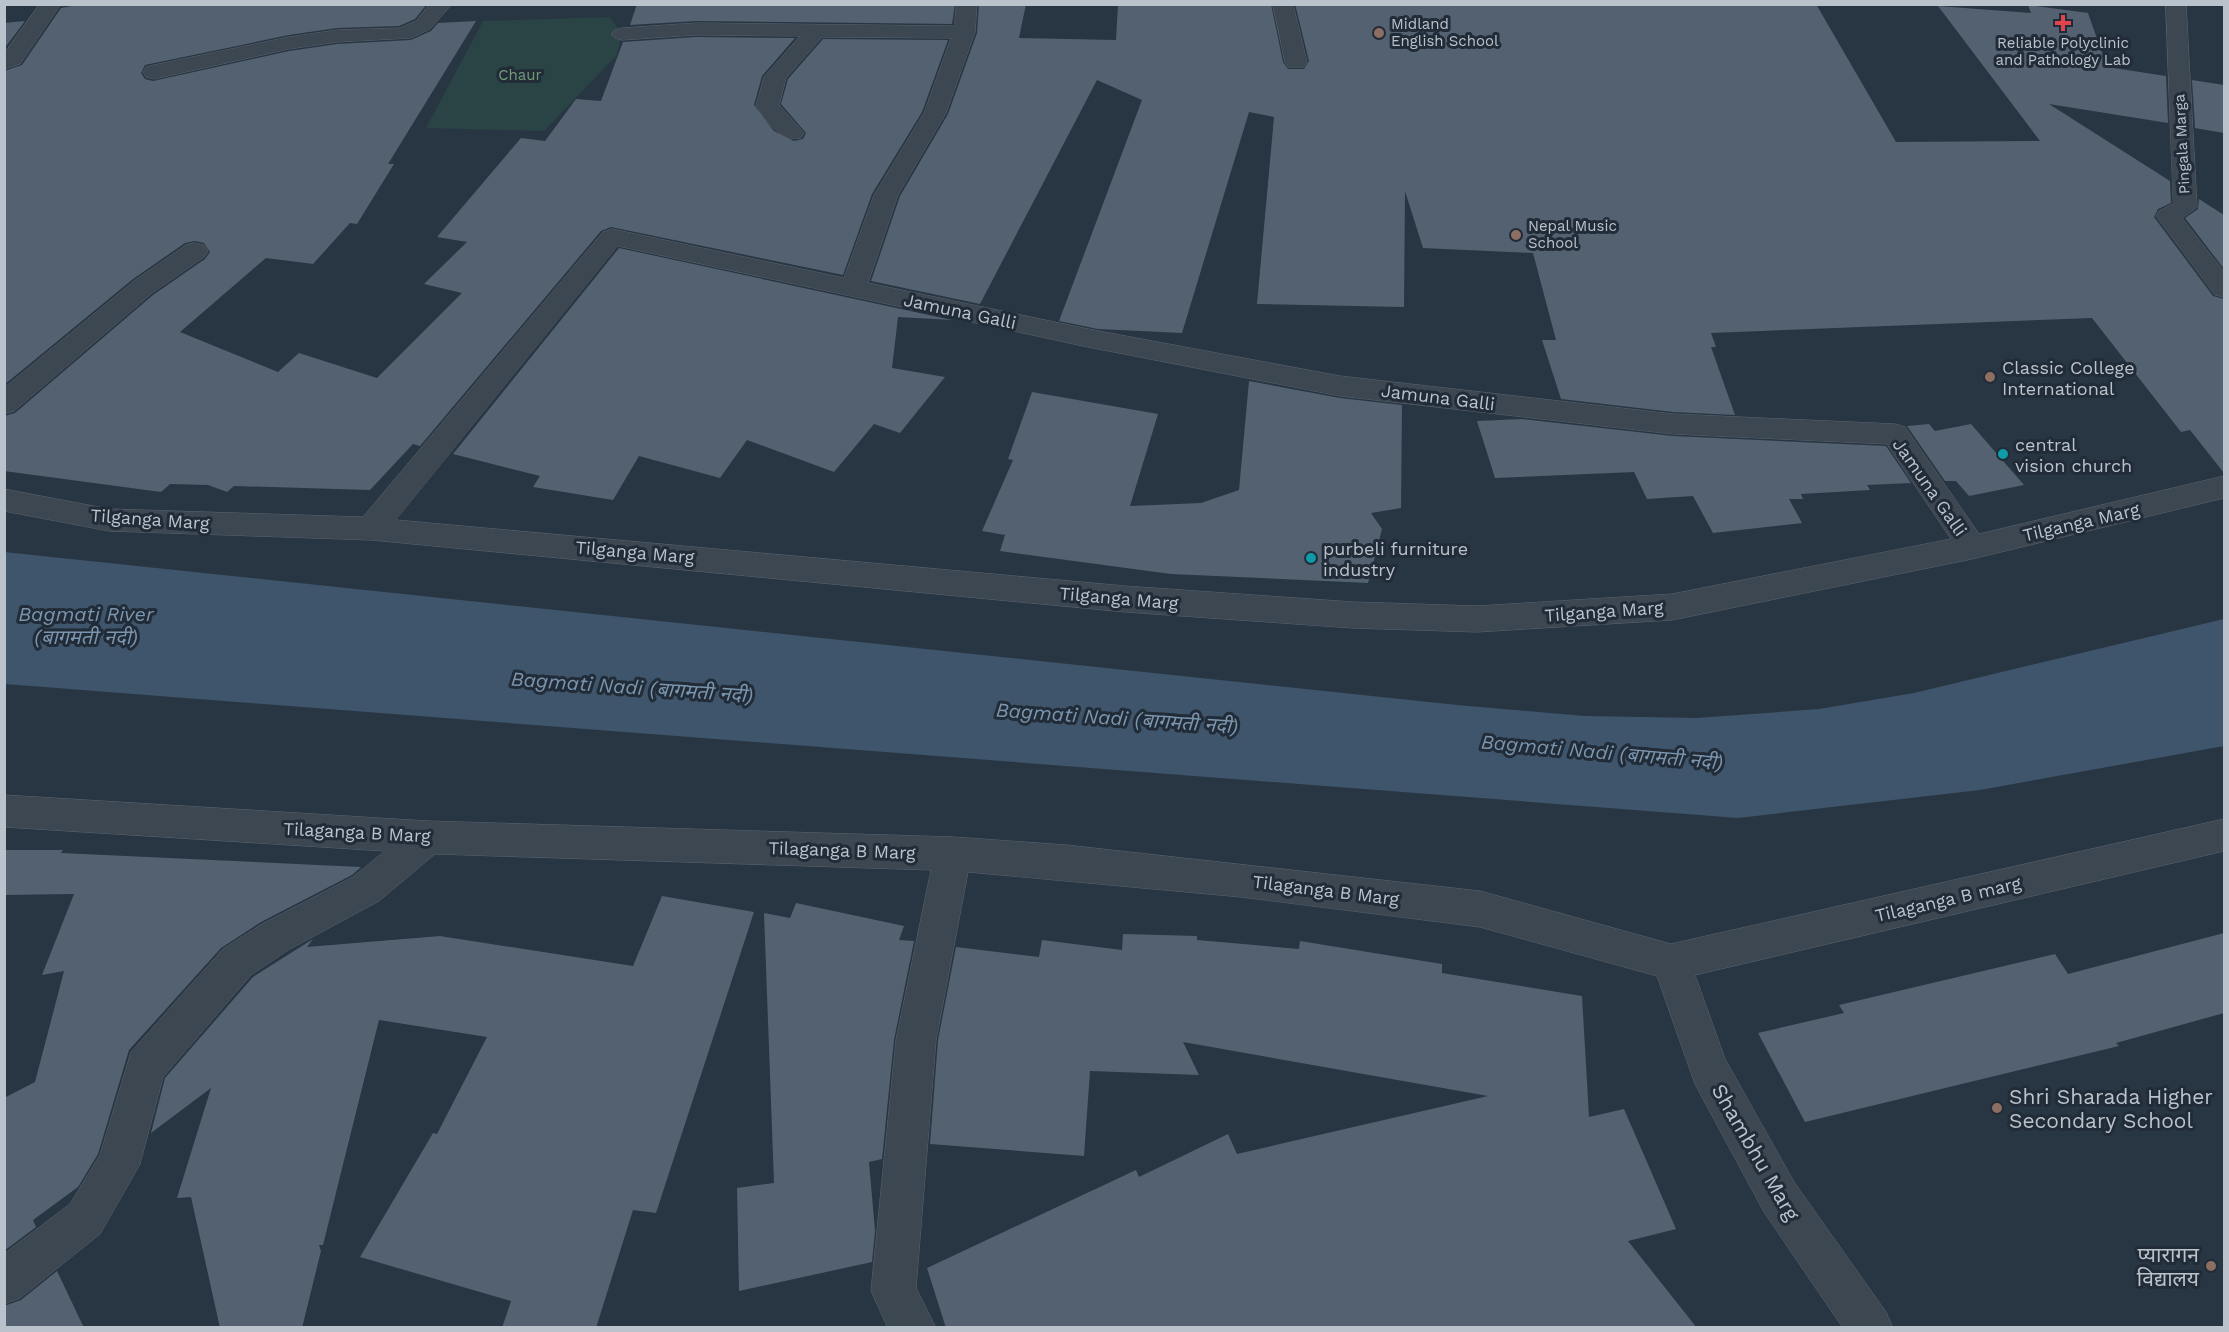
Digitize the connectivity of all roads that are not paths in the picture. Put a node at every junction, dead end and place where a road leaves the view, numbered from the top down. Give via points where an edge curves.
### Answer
1 (51, 4) edge
2 (442, 4) edge
3 (967, 4) edge
4 (1283, 4) edge
5 (2176, 4) edge
6 (815, 32) junction
7 (964, 32) junction
8 (622, 34) dead end
9 (1296, 62) dead end
10 (4, 63) edge
11 (154, 72) dead end
12 (793, 133) dead end
13 (195, 251) dead end
14 (853, 289) junction
15 (2224, 290) edge
16 (4, 404) edge
17 (2224, 488) edge
18 (4, 500) edge
19 (371, 529) junction
20 (1972, 547) junction
21 (4, 811) edge
22 (2224, 835) edge
23 (428, 837) junction
24 (953, 854) junction
25 (1671, 962) junction
26 (4, 1282) edge
27 (913, 1328) edge
28 (1870, 1328) edge

1 - 10 street via 12,59
2 - 11 street via 423,25 404,34 308,40
3 - 7 street
4 - 9 street
5 - 15 street, Pingala Marga via 2185,207 2168,216
6 - 7 street
6 - 8 street via 696,29
6 - 12 street via 775,77 767,106
7 - 14 street via 935,113 886,195
13 - 16 street via 143,287
14 - 19 street via 612,237
14 - 20 street, Jamuna Galli via 1340,386 1673,424 1895,434
17 - 20 street, Tilganga Marg
18 - 19 street, Tilganga Marg via 109,520
19 - 20 street, Tilganga Marg via 1125,599 1353,615 1477,619 1672,607
21 - 23 street, Tilaganga B Marg
22 - 25 street, Tilaganga B marg
23 - 24 street, Tilaganga B Marg
23 - 26 street via 366,889 274,937 237,962 145,1066 119,1164 85,1219
24 - 25 street, Tilaganga B Marg via 1241,880 1480,909
24 - 27 street via 916,1040 893,1291
25 - 28 street, Shambhu Marg via 1709,1070 1779,1197

